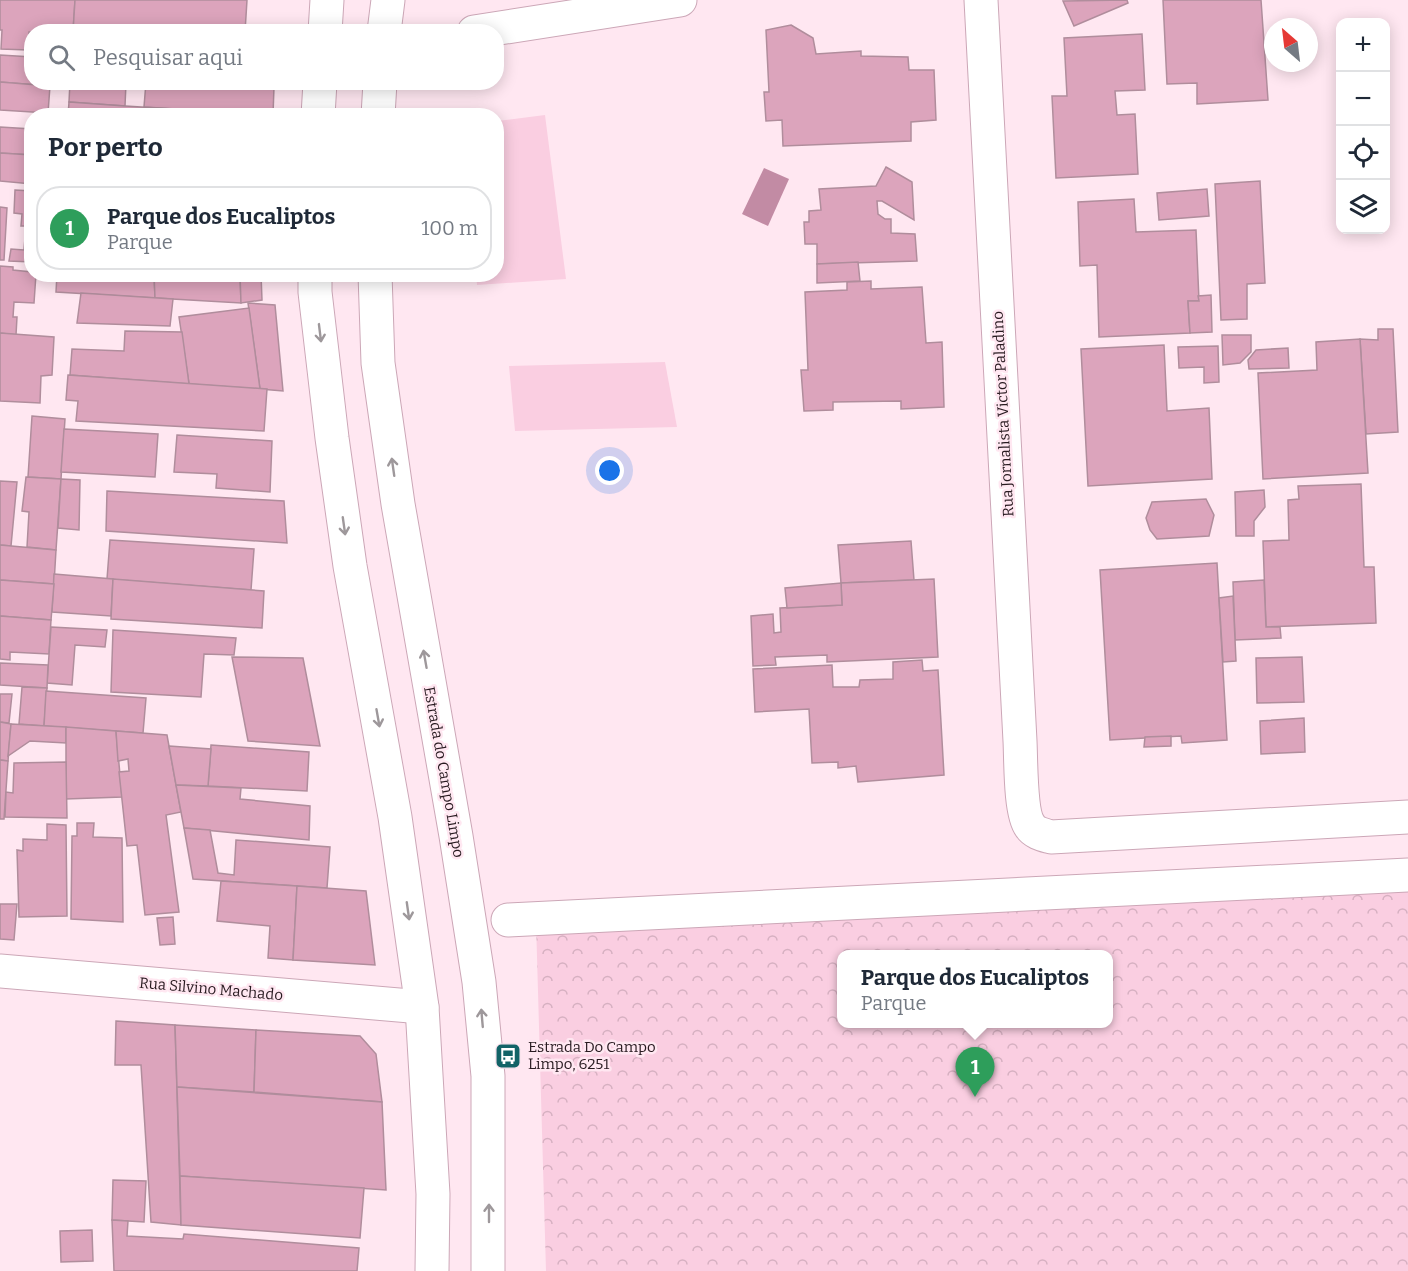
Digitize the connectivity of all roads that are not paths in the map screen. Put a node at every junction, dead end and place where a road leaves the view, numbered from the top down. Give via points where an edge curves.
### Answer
1 (327, 0) edge
2 (388, 0) edge
3 (680, 0) edge
4 (981, 0) edge
5 (326, 24) edge
6 (385, 24) edge
7 (504, 27) edge
8 (320, 90) edge
9 (380, 90) edge
10 (318, 108) edge
11 (378, 108) edge
12 (315, 282) edge
13 (375, 282) edge
14 (1408, 817) edge
15 (1408, 875) edge
16 (508, 920) dead end
17 (0, 971) edge
18 (422, 1007) junction
19 (432, 1271) edge
20 (488, 1271) edge

1 - 5 street
2 - 6 street
3 - 7 street
4 - 14 street, Rua Jornalista Victor Paladino via 1020,741 1024,807 1030,827 1051,837
8 - 10 street
9 - 11 street
12 -> 18 street via 350,566 395,817
20 -> 13 street, Estrada do Campo Limpo via 488,1076 479,982 395,480 378,363
15 - 16 street
17 - 18 street, Rua Silvino Machado
18 - 19 street via 433,1194

